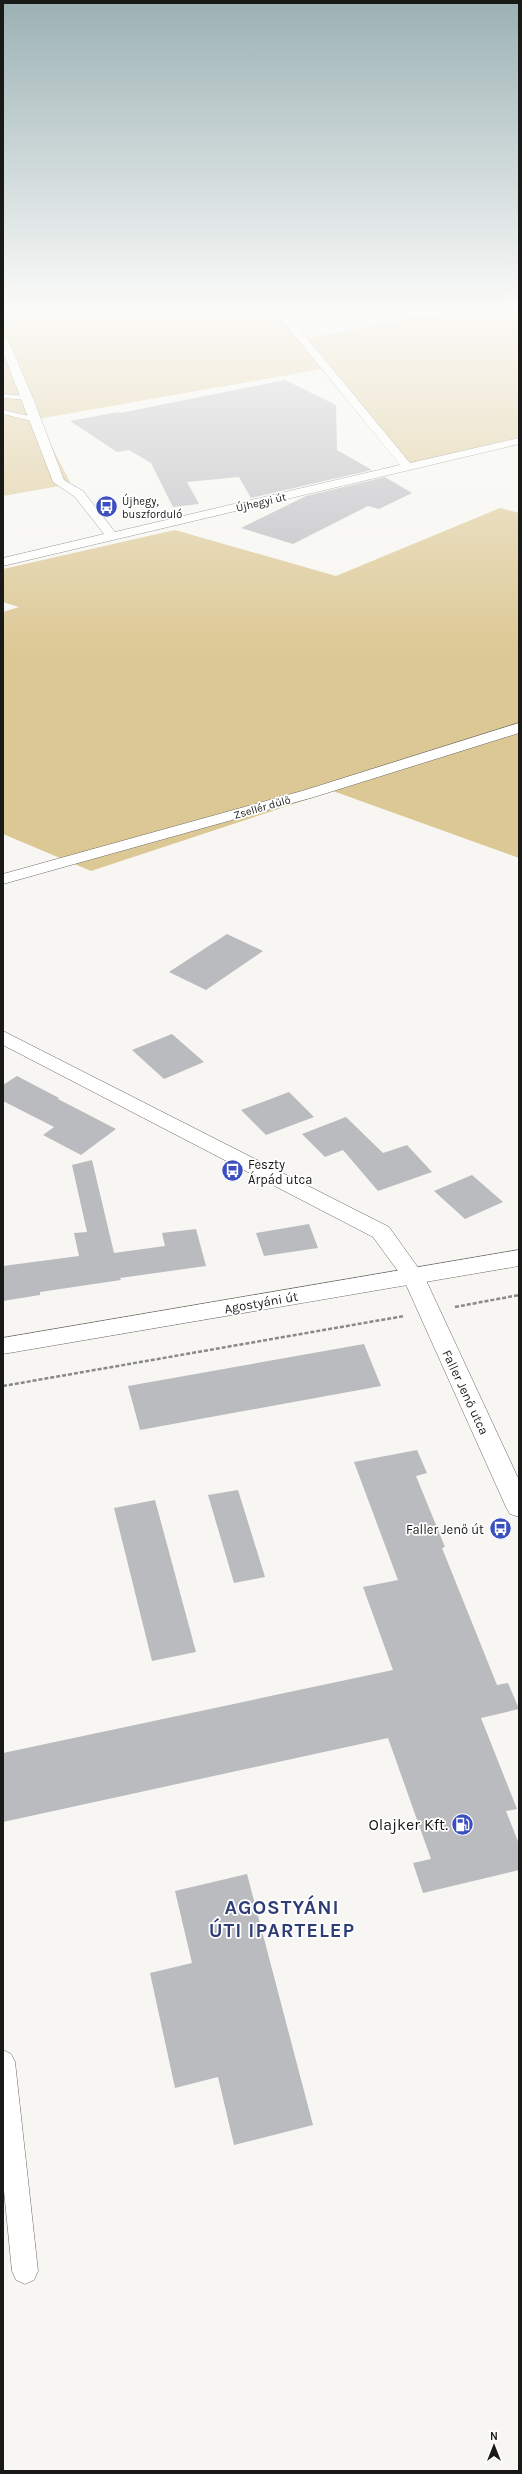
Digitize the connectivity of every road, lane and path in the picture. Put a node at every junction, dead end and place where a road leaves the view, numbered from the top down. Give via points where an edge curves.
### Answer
1 (38, 424) edge
2 (372, 424) edge
3 (519, 441) edge
4 (408, 468) junction
5 (112, 536) junction
6 (3, 562) edge
7 (519, 728) edge
8 (3, 879) edge
9 (3, 1037) edge
10 (519, 1258) edge
11 (413, 1276) junction
12 (519, 1296) edge
13 (429, 1312) junction
14 (3, 1346) edge
15 (3, 1386) edge
16 (519, 1507) edge
17 (3, 2062) edge
18 (25, 2271) dead end

1 - 5 street via 59,482 78,494
2 - 4 street
3 - 4 street, Újhegyi út
4 - 5 street, Újhegyi út
5 - 6 street, Újhegyi út
7 - 8 street, Zsellér dűlő via 308,794
9 - 11 street via 381,1232
10 - 11 street, Agostyáni út
11 - 13 street, Faller Jenő utca
11 - 14 street, Agostyáni út
12 - 13 path
13 - 15 path
13 - 16 street, Faller Jenő utca
17 - 18 lane

